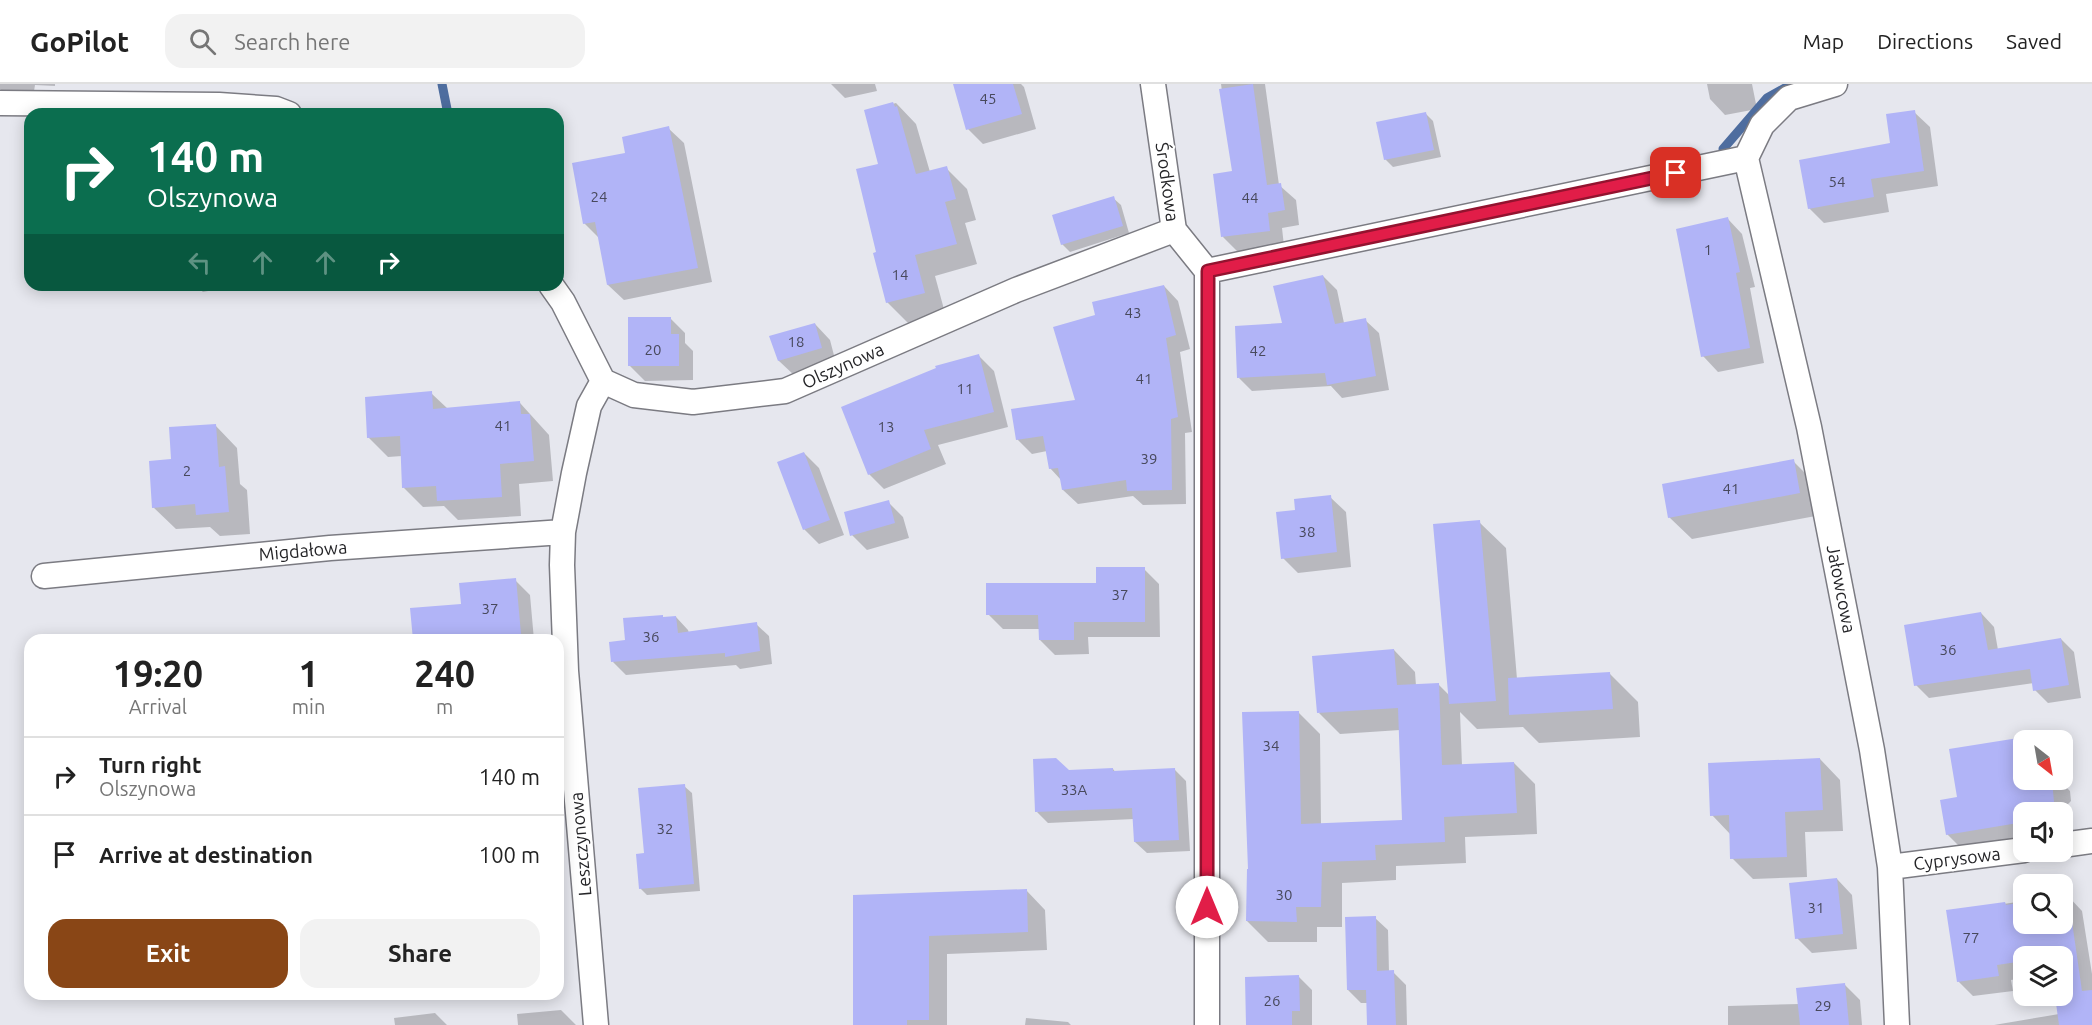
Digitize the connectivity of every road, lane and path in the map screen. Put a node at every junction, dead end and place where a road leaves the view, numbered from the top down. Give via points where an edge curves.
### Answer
1 (1153, 84) edge
2 (1835, 84) edge
3 (0, 103) edge
4 (262, 108) edge
5 (1746, 158) junction
6 (1174, 230) junction
7 (1208, 271) junction
8 (555, 291) edge
9 (603, 381) junction
10 (563, 532) junction
11 (44, 576) dead end
12 (2092, 841) edge
13 (2073, 844) edge
14 (2013, 851) edge
15 (1890, 867) junction
16 (596, 1025) edge
17 (1207, 1025) edge
18 (1898, 1025) edge

1 - 6 street, Środkowa
2 - 5 street via 1789,98 1762,125
3 - 4 street
5 - 7 street
5 - 15 street, Jałowcowa via 1809,427 1872,750
6 - 7 street, Środkowa
6 - 9 street, Olszynowa via 1016,290 785,391 693,402 634,395
7 - 17 street
8 - 9 street
9 - 10 street, Leszczynowa via 589,406
10 - 11 street, Migdałowa via 330,548
10 - 16 street, Leszczynowa via 567,670
12 - 13 street
14 - 15 street, Cyprysowa
15 - 18 street, Jałowcowa

